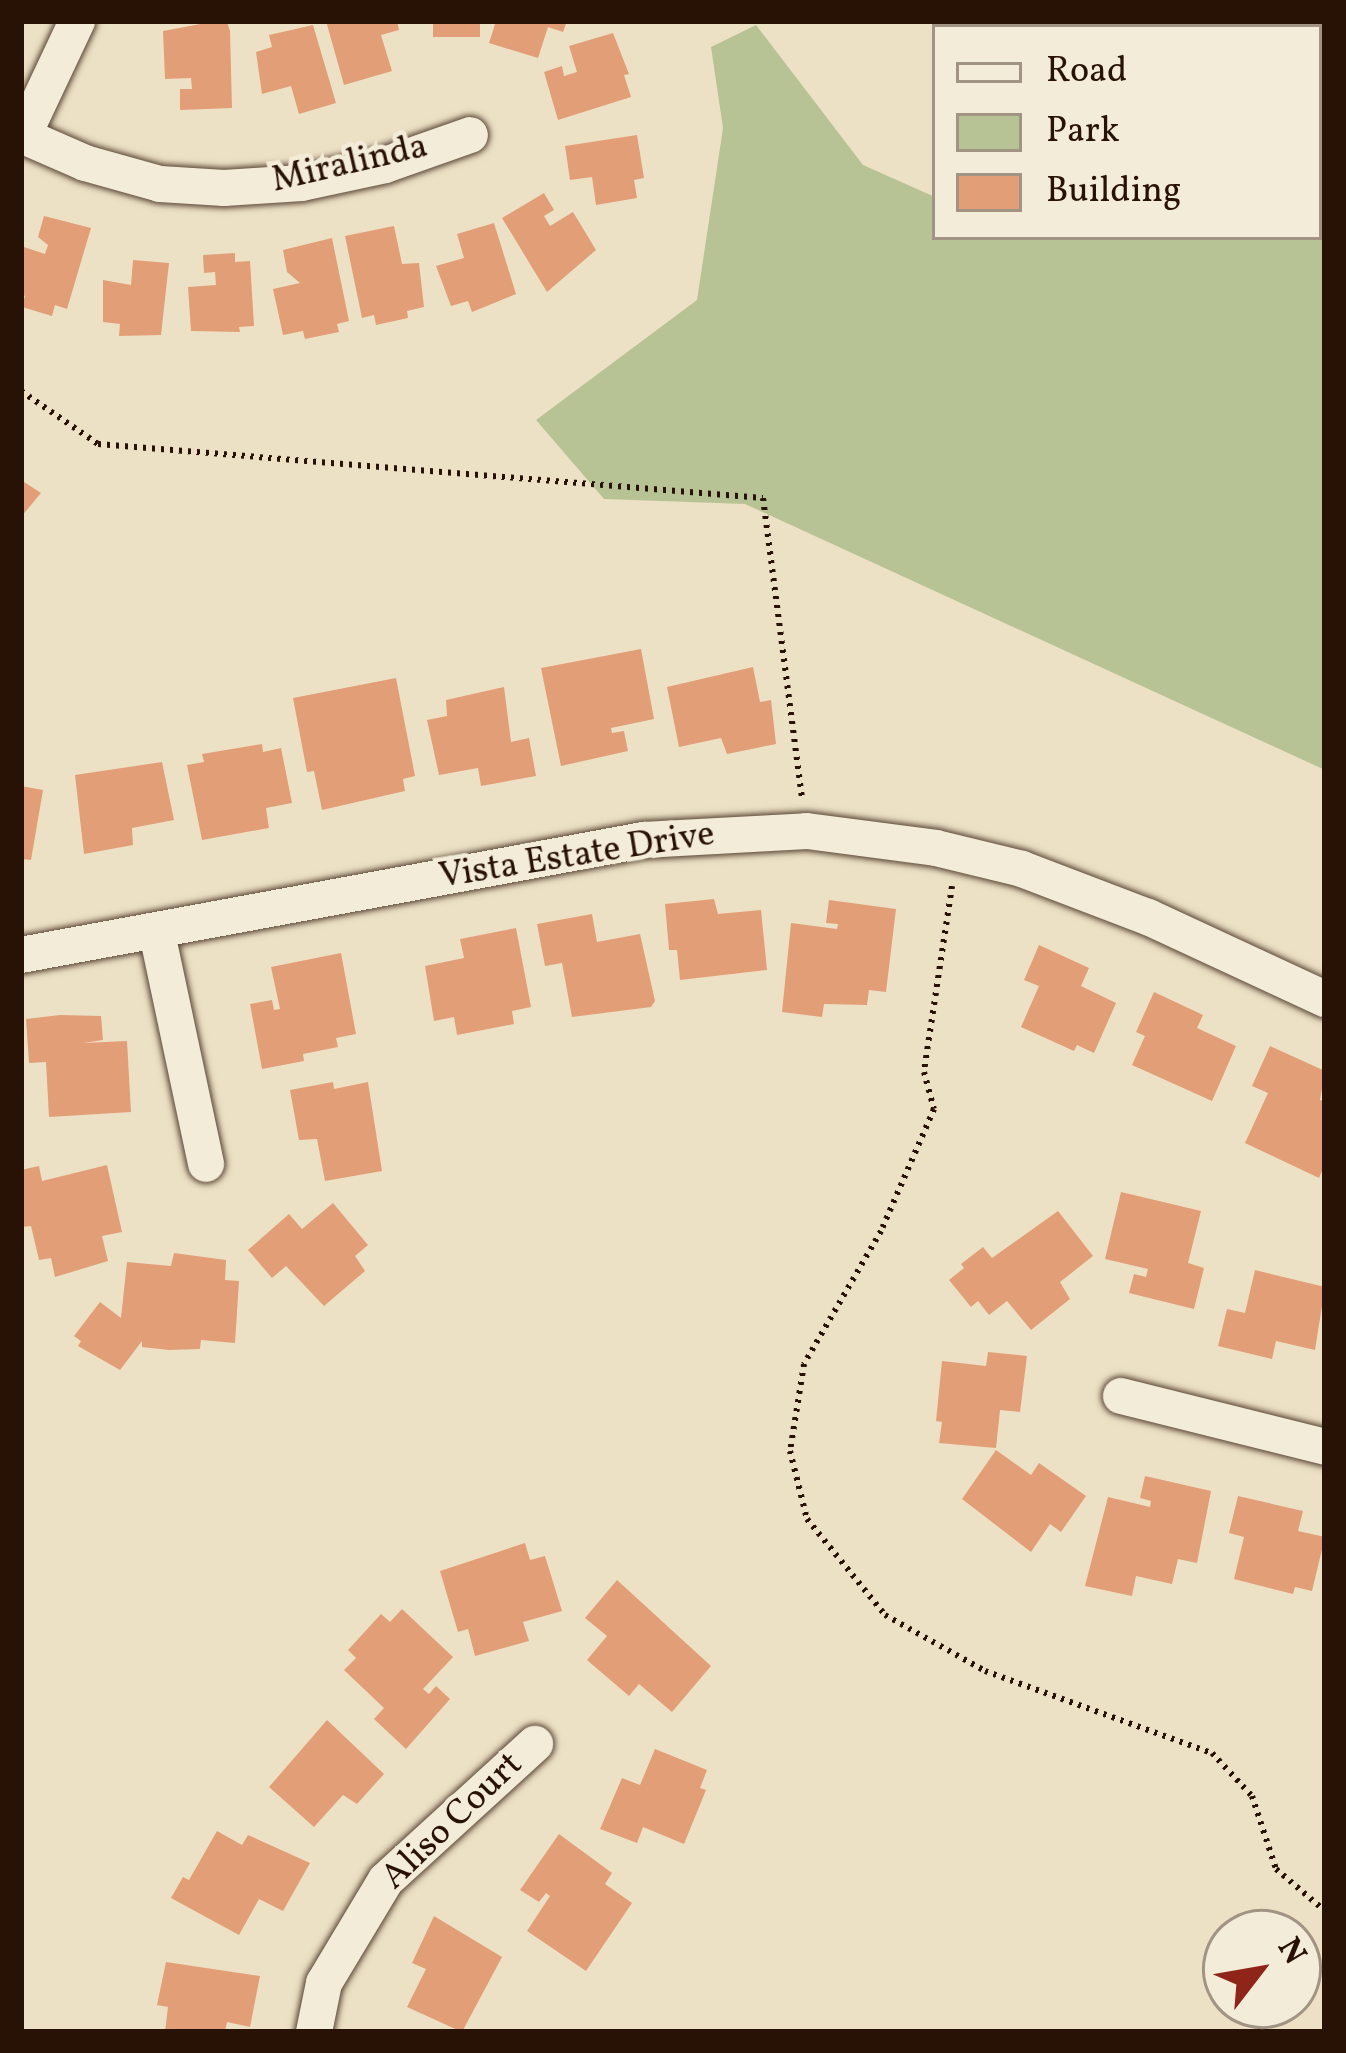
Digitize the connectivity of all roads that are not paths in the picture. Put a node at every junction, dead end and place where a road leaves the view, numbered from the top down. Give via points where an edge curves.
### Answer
1 (76, 21) edge
2 (470, 135) dead end
3 (22, 136) edge
4 (157, 933) junction
5 (21, 955) edge
6 (1325, 999) edge
7 (206, 1164) dead end
8 (1121, 1396) dead end
9 (1325, 1447) edge
10 (536, 1744) dead end
11 (314, 2032) edge

1 - 3 street
2 - 3 street, Miralinda via 302,184 224,188 160,184
4 - 5 street, Vista Estate Drive
4 - 6 street, Vista Estate Drive via 643,840 807,831 1022,869
4 - 7 street
8 - 9 street
10 - 11 street, Aliso Court via 386,1880 324,1983

